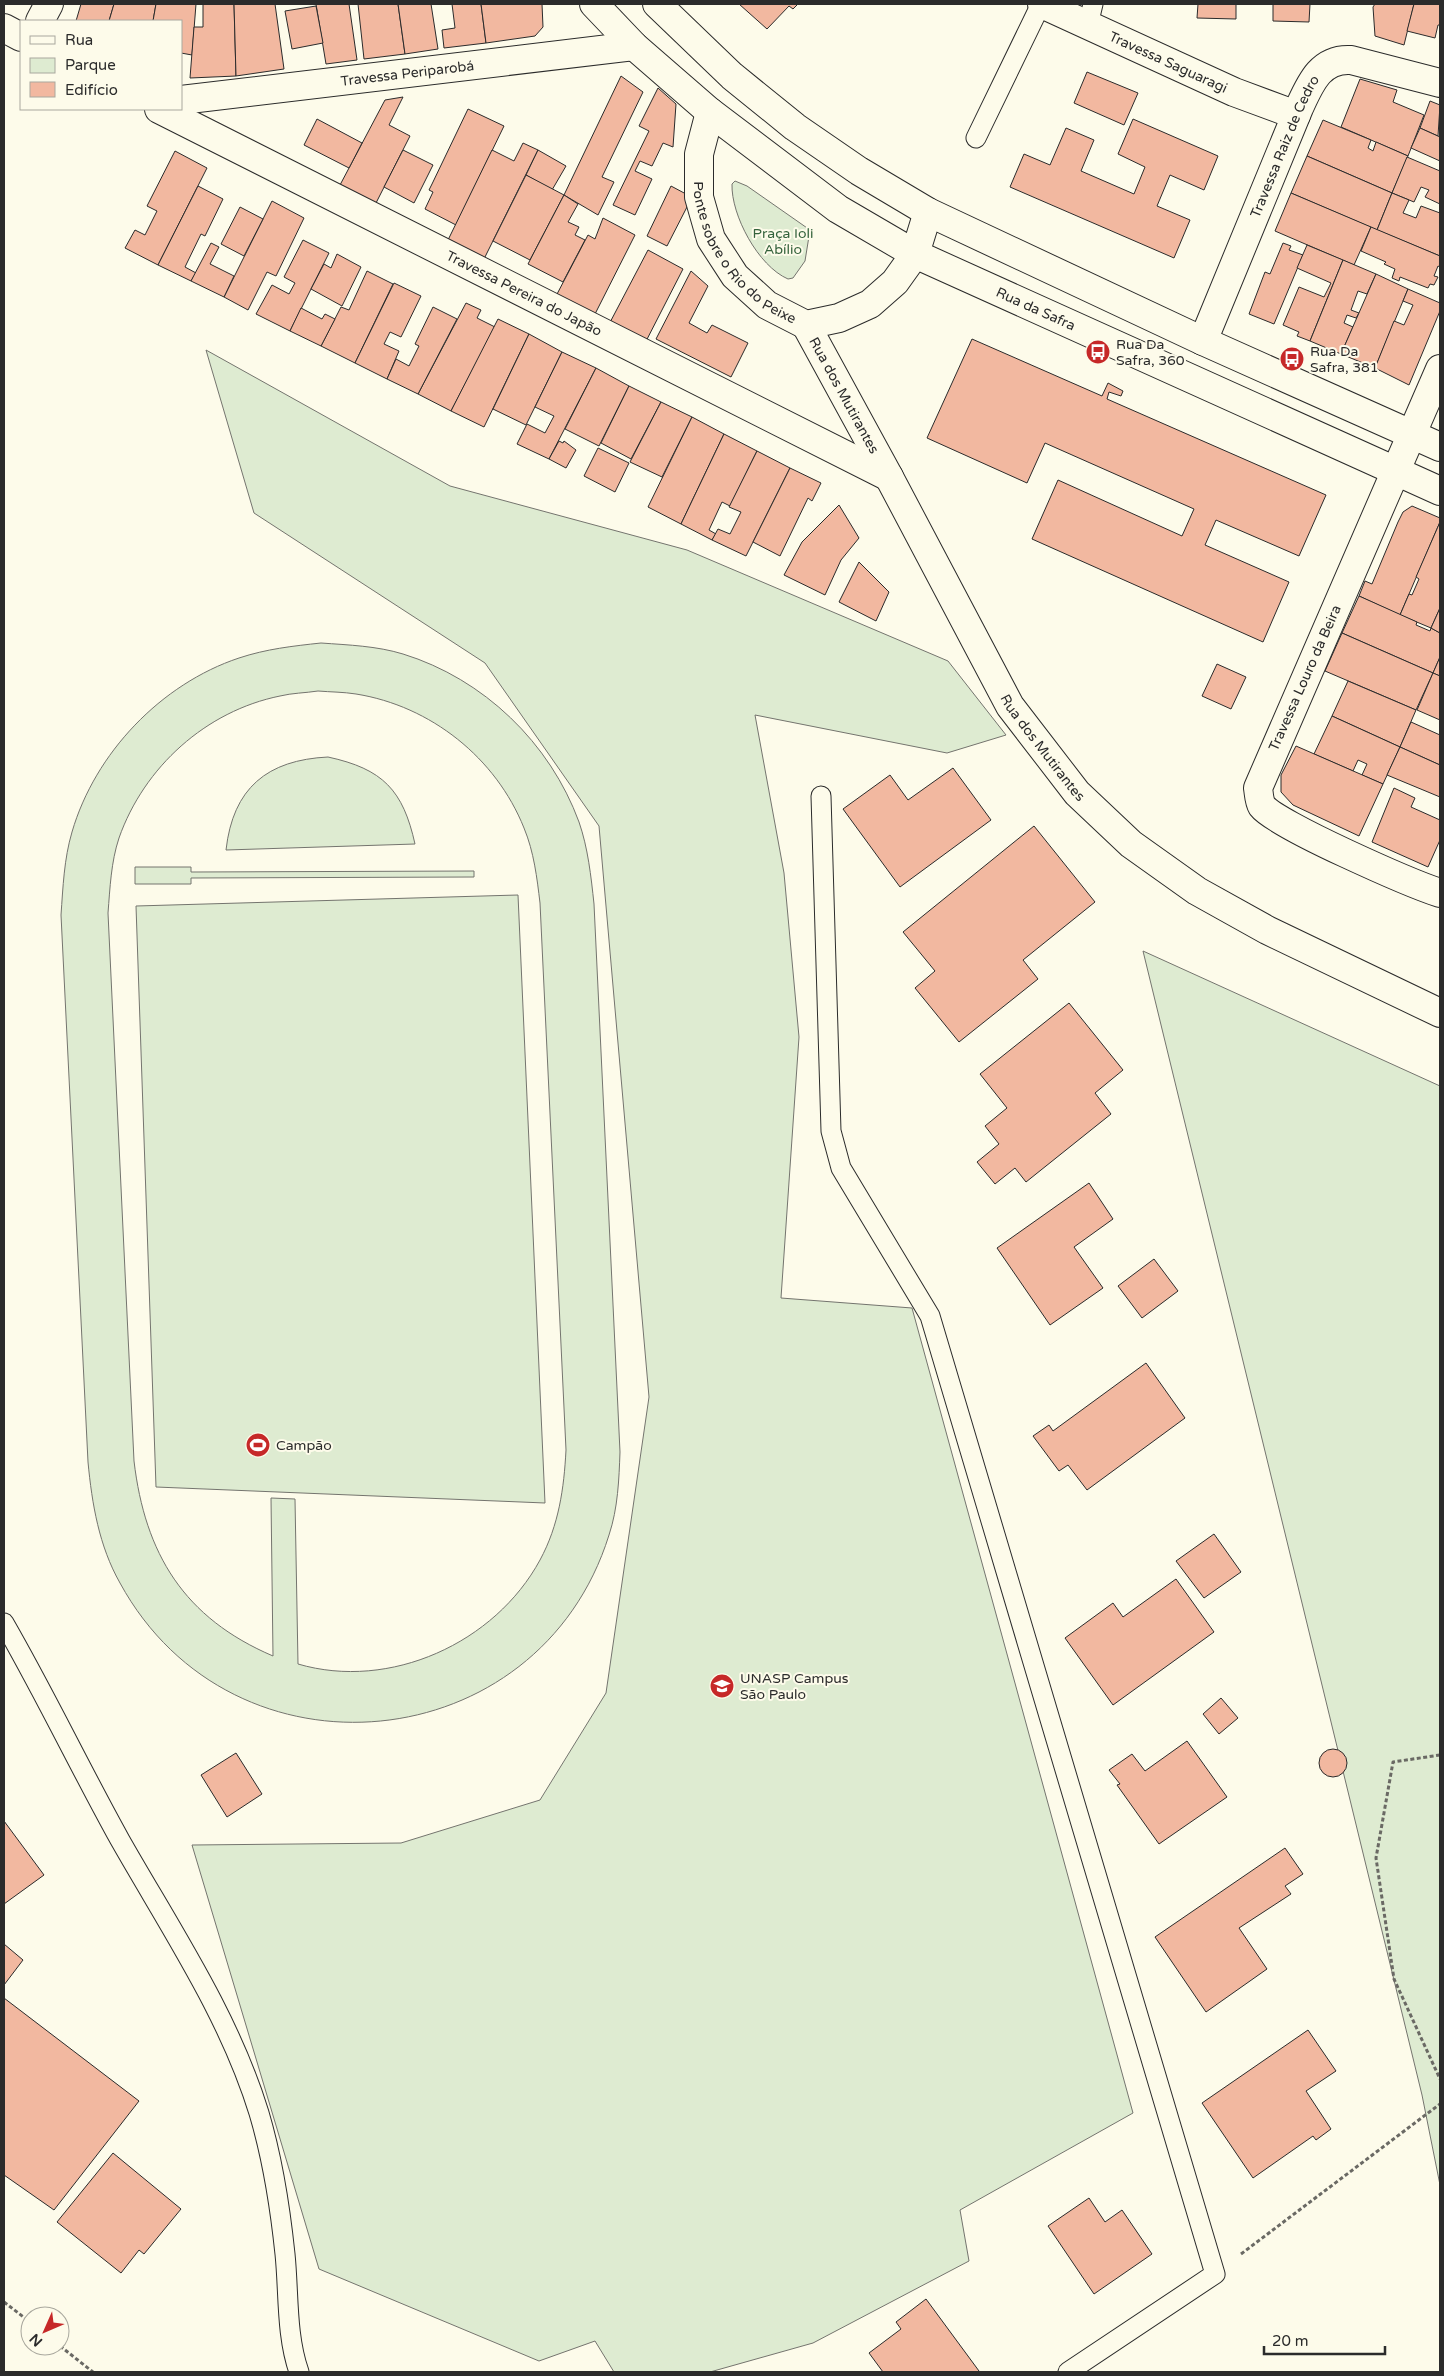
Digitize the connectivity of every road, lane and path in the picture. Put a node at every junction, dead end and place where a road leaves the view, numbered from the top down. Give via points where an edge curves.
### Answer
1 (49, 4) edge
2 (594, 4) edge
3 (657, 4) edge
4 (1041, 4) edge
5 (1090, 14) edge
6 (41, 20) edge
7 (4, 28) edge
8 (20, 36) edge
9 (634, 46) junction
10 (1440, 83) edge
11 (182, 100) edge
12 (161, 110) edge
13 (710, 112) junction
14 (1296, 115) junction
15 (976, 138) dead end
16 (928, 212) junction
17 (915, 254) junction
18 (806, 325) junction
19 (1203, 341) junction
20 (1440, 369) edge
21 (1413, 435) junction
22 (1440, 447) edge
23 (1397, 472) junction
24 (889, 477) junction
25 (1440, 491) edge
26 (821, 796) dead end
27 (1440, 893) edge
28 (1440, 1013) edge
29 (4, 1623) edge
30 (1440, 1755) edge
31 (1440, 2079) edge
32 (1440, 2104) edge
33 (1215, 2274) junction
34 (4, 2302) edge
35 (20, 2314) edge
36 (70, 2354) edge
37 (93, 2372) edge
38 (299, 2372) edge
39 (1068, 2372) edge

1 - 6 street
2 - 9 street
3 - 16 street via 732,76 795,127 859,171
4 - 5 street, Travessa Saguaragi
4 - 15 lane
5 - 14 street, Travessa Saguaragi via 1234,92
7 - 8 street
9 - 11 street, Travessa Periparobá
9 - 13 street
10 - 14 street, Travessa Raiz de Cedro via 1338,59 1330,62 1315,77
12 - 24 street, Travessa Pereira do Japão
13 - 17 street, Rua da Safra via 838,209
13 - 18 street, Ponte sobre o Rio do Peixe via 698,154 699,197 712,239 735,276 754,294 767,305
14 - 19 street, Travessa Raiz de Cedro
16 - 17 street, Ponte sobre o Rio do Peixe
16 - 19 street
17 - 18 street, Ponte sobre o Rio do Peixe via 895,282 870,304 839,318
17 - 23 street, Rua da Safra
18 - 24 street, Rua dos Mutirantes
19 - 21 street
20 - 21 street, Travessa Louro da Beira
21 - 22 street
21 - 23 street, Travessa Louro da Beira
23 - 25 street, Rua da Safra
23 - 27 street, Travessa Louro da Beira via 1283,728 1260,783 1259,798 1272,815
24 - 28 street, Rua dos Mutirantes via 1010,706 1077,793 1131,844 1197,891 1267,930
26 - 33 lane via 831,1131 841,1168 930,1316
29 - 38 lane via 232,2041 258,2112 276,2177 290,2324
30 - 31 path via 1393,1762 1376,1858 1394,1979
32 - 33 path
33 - 39 lane
34 - 35 path
36 - 37 path

